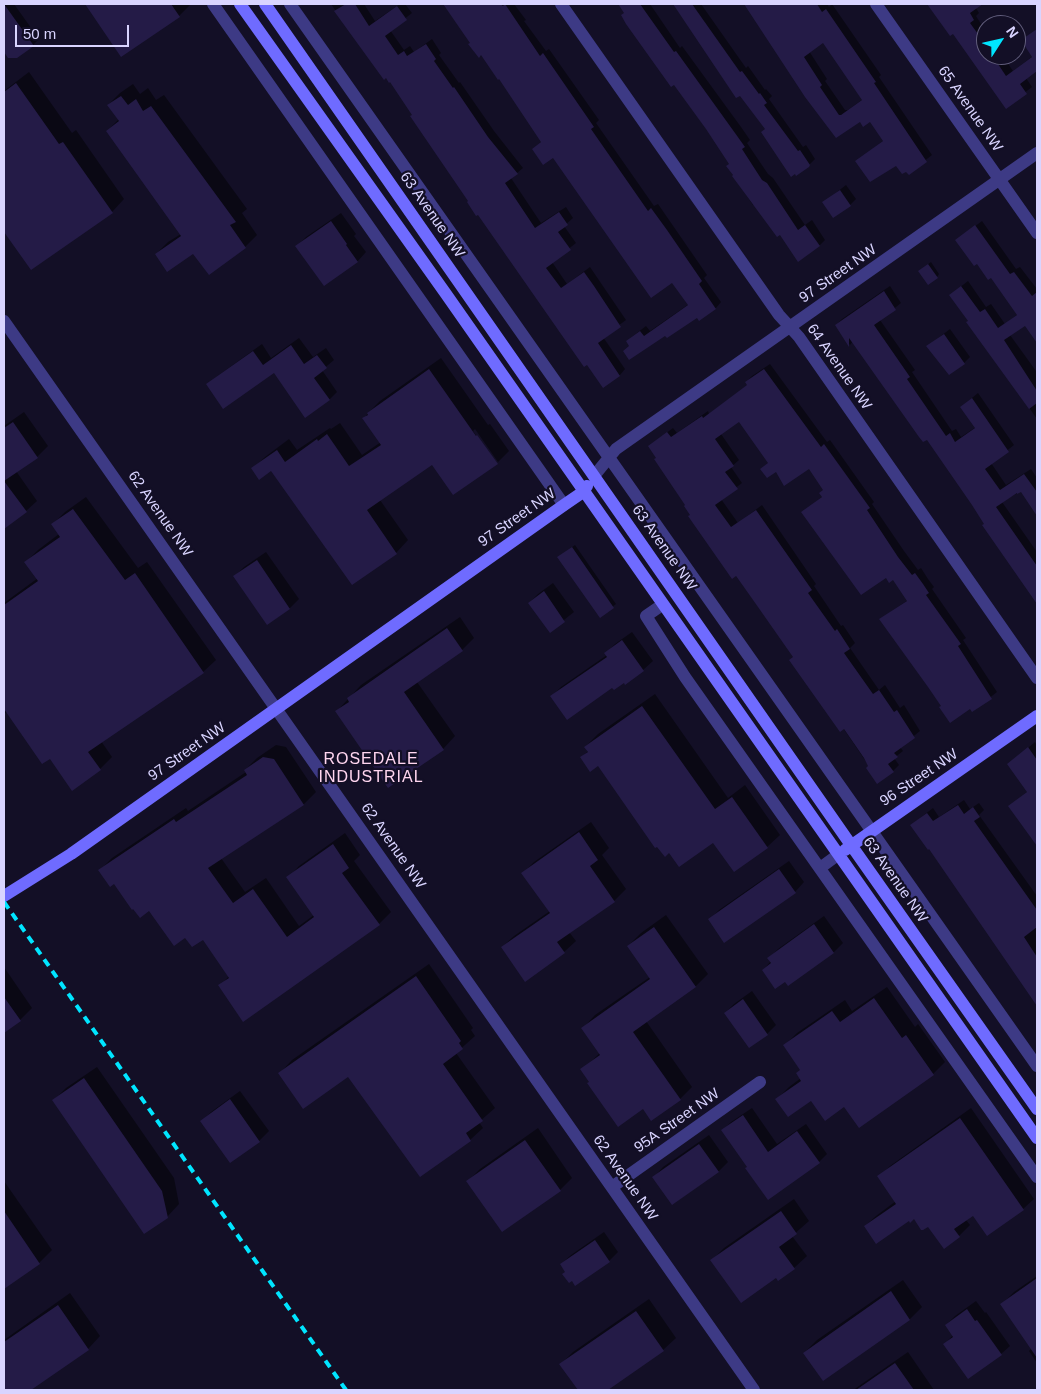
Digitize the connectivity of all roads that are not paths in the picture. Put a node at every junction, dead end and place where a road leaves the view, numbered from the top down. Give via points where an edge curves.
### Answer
1 (213, 4) edge
2 (240, 4) edge
3 (265, 4) edge
4 (290, 4) edge
5 (561, 4) edge
6 (876, 4) edge
7 (1037, 153) edge
8 (1000, 180) junction
9 (1037, 233) edge
10 (4, 321) edge
11 (790, 327) junction
12 (608, 457) junction
13 (594, 476) junction
14 (583, 492) junction
15 (564, 506) junction
16 (662, 605) junction
17 (1037, 678) edge
18 (277, 708) junction
19 (1037, 716) edge
20 (872, 831) junction
21 (851, 845) junction
22 (839, 854) junction
23 (820, 868) junction
24 (4, 896) edge
25 (1037, 1066) edge
26 (760, 1082) dead end
27 (1037, 1109) edge
28 (1037, 1138) edge
29 (1037, 1177) edge
30 (612, 1187) junction
31 (754, 1390) edge

1 - 15 street
2 - 14 main road, 63 Avenue NW
3 - 13 main road, 63 Avenue NW
4 - 12 street, 63 Avenue NW
5 - 11 street, 64 Avenue NW
6 - 8 street, 65 Avenue NW
7 - 8 street, 97 Street NW
8 - 9 street, 65 Avenue NW
8 - 11 street, 97 Street NW
10 - 18 street, 62 Avenue NW
11 - 12 street, 97 Street NW
11 - 17 street, 64 Avenue NW
12 - 13 street, 97 Street NW
12 - 20 street, 63 Avenue NW
13 - 14 main road, 97 Street NW
13 - 21 main road, 63 Avenue NW
14 - 15 main road, 97 Street NW
14 - 16 main road, 63 Avenue NW
15 - 18 main road, 97 Street NW
16 - 22 main road, 63 Avenue NW
16 - 23 street via 646,616
18 - 24 main road, 97 Street NW via 71,854
18 - 30 street, 62 Avenue NW
19 - 20 main road, 96 Street NW
20 - 21 main road, 96 Street NW
20 - 25 street, 63 Avenue NW
21 - 22 main road, 96 Street NW
21 - 27 main road, 63 Avenue NW
22 - 23 street, 96 Street NW
22 - 28 main road, 63 Avenue NW
23 - 29 street
26 - 30 street, 95A Street NW
30 - 31 street, 62 Avenue NW

